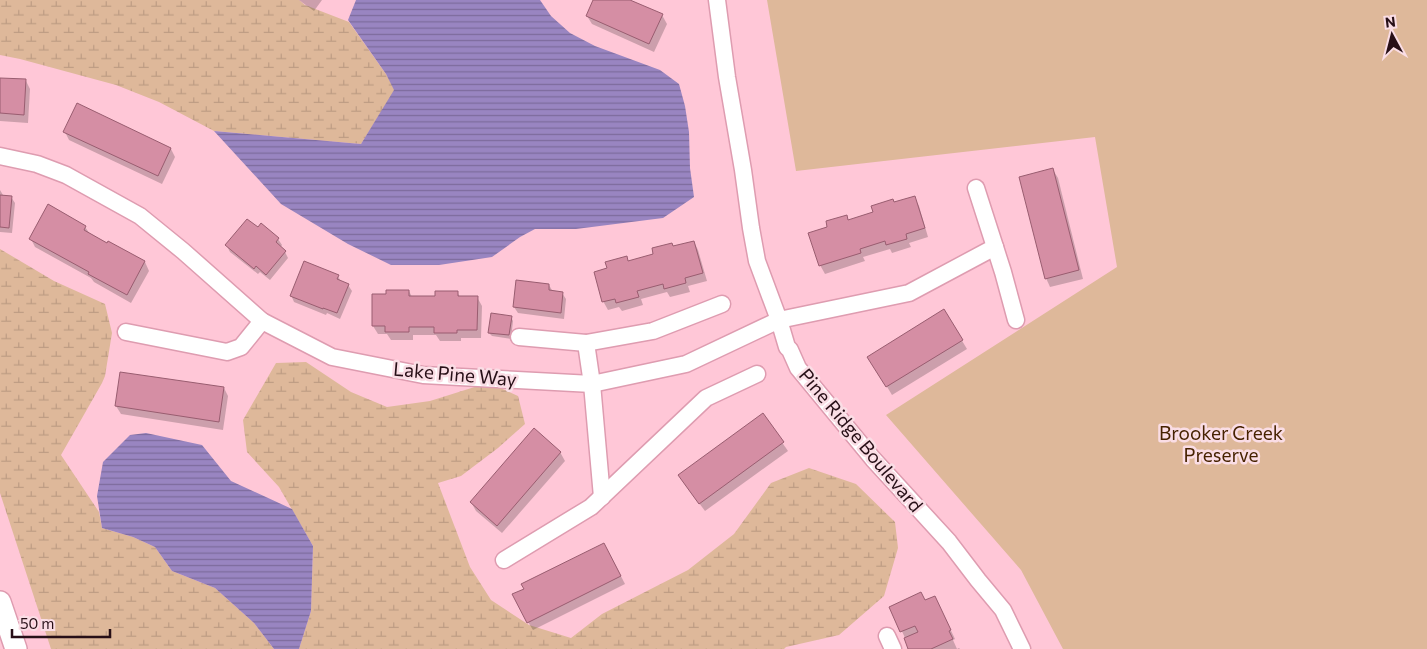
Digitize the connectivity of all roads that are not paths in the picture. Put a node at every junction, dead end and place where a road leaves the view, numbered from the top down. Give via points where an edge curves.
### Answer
1 (717, 0) edge
2 (0, 156) edge
3 (976, 188) dead end
4 (994, 247) junction
5 (722, 304) dead end
6 (779, 320) junction
7 (1016, 320) dead end
8 (262, 321) junction
9 (126, 332) dead end
10 (519, 337) dead end
11 (586, 343) junction
12 (757, 374) dead end
13 (592, 384) junction
14 (602, 497) junction
15 (504, 560) dead end
16 (0, 602) edge
17 (16, 649) edge
18 (1022, 649) edge

1 - 6 street, Pine Ridge Boulevard via 757,261
2 - 8 street, Lake Pine Way via 37,164 66,175 140,216
3 - 4 street
4 - 6 street, Lake Pine Way via 909,293
4 - 7 street
5 - 11 street via 653,331
6 - 13 street, Lake Pine Way via 686,364
6 - 18 street, Pine Ridge Boulevard via 798,368 873,459 949,542 1003,610
8 - 9 street via 241,347 227,352
8 - 13 street, Lake Pine Way via 332,357 423,375
10 - 11 street
11 - 13 street
12 - 14 street via 706,398
13 - 14 street
14 - 15 street
16 - 17 main road

